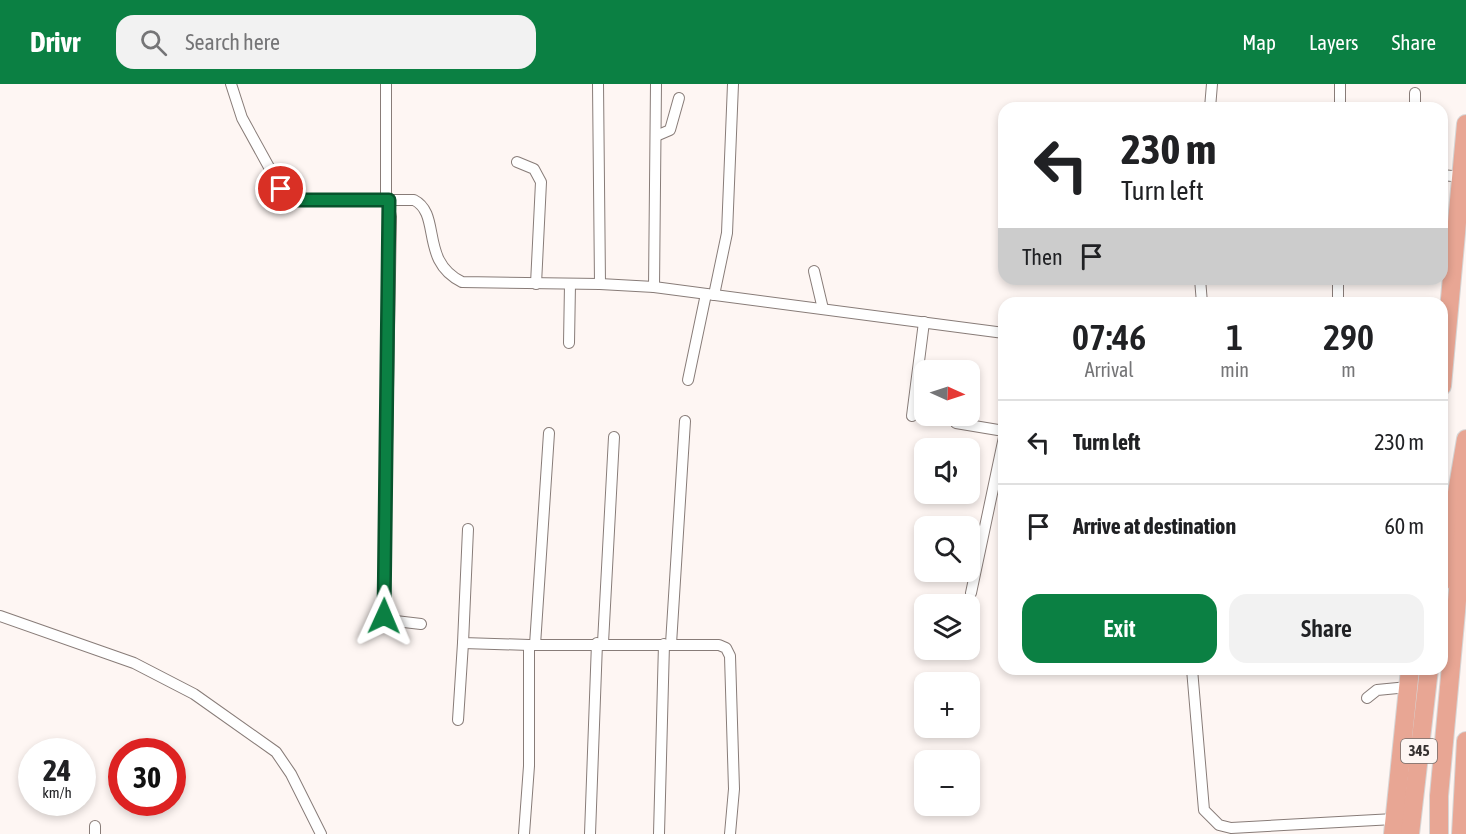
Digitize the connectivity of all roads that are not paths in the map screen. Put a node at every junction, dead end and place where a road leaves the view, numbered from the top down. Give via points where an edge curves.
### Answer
1 (231, 84) edge
2 (386, 84) edge
3 (598, 84) edge
4 (656, 84) edge
5 (734, 84) edge
6 (1212, 84) edge
7 (1340, 84) edge
8 (1415, 93) dead end
9 (680, 98) dead end
10 (1210, 102) edge
11 (1340, 102) edge
12 (1415, 102) edge
13 (1466, 124) edge
14 (656, 136) junction
15 (517, 162) dead end
16 (1448, 176) edge
17 (1462, 177) junction
18 (389, 200) junction
19 (814, 271) dead end
20 (536, 284) junction
21 (570, 284) junction
22 (600, 284) junction
23 (654, 287) junction
24 (710, 295) junction
25 (823, 309) junction
26 (924, 322) junction
27 (1448, 323) edge
28 (998, 332) edge
29 (569, 343) dead end
30 (688, 380) dead end
31 (912, 416) dead end
32 (685, 421) dead end
33 (977, 426) edge
34 (998, 429) edge
35 (549, 433) dead end
36 (614, 437) dead end
37 (1466, 439) edge
38 (998, 466) edge
39 (1466, 503) edge
40 (468, 529) dead end
41 (1448, 546) edge
42 (972, 593) dead end
43 (0, 616) edge
44 (421, 624) dead end
45 (463, 643) junction
46 (600, 643) junction
47 (668, 644) junction
48 (532, 645) junction
49 (1193, 675) edge
50 (1428, 675) edge
51 (1429, 675) edge
52 (1409, 678) edge
53 (1367, 698) dead end
54 (458, 720) dead end
55 (1465, 747) edge
56 (1397, 789) junction
57 (1394, 827) edge
58 (321, 834) edge
59 (524, 834) edge
60 (590, 834) edge
61 (659, 834) edge
62 (730, 834) edge
63 (1410, 834) edge
64 (1439, 834) edge
65 (1461, 834) edge

1 - 18 street via 242,118 281,189 296,200
2 - 18 street
3 - 22 street
4 - 14 street
5 - 24 street via 727,233
6 - 10 street
7 - 11 street
8 - 12 street
9 - 14 street via 670,130
13 - 17 main road
14 - 23 street
15 - 20 street via 534,169 541,182
16 - 17 street
17 - 27 main road
18 - 20 street via 420,203 435,255 448,275 473,284
18 - 44 street via 384,616 396,623
19 - 25 street
20 - 21 street
21 - 22 street
21 - 29 street
22 - 23 street
23 - 24 street
24 - 25 street
24 - 30 street
25 - 26 street
26 - 28 street
26 - 31 street
32 - 47 street
33 - 34 street
35 - 48 street
36 - 46 street
37 - 41 main road
38 - 42 street
39 - 64 main road, 345 via 1439,796
40 - 45 street
43 - 58 street via 134,663 213,706 276,752
45 - 48 street
45 - 54 street
46 - 47 street
46 - 48 street
46 - 60 street
47 - 61 street
47 - 62 street via 719,645 730,656 734,789
48 - 59 street
49 - 57 street via 1204,810 1219,825
50 - 56 main road
51 - 63 main road, 345
52 - 53 street
52 - 56 main road
55 - 65 main road
56 - 57 main road

